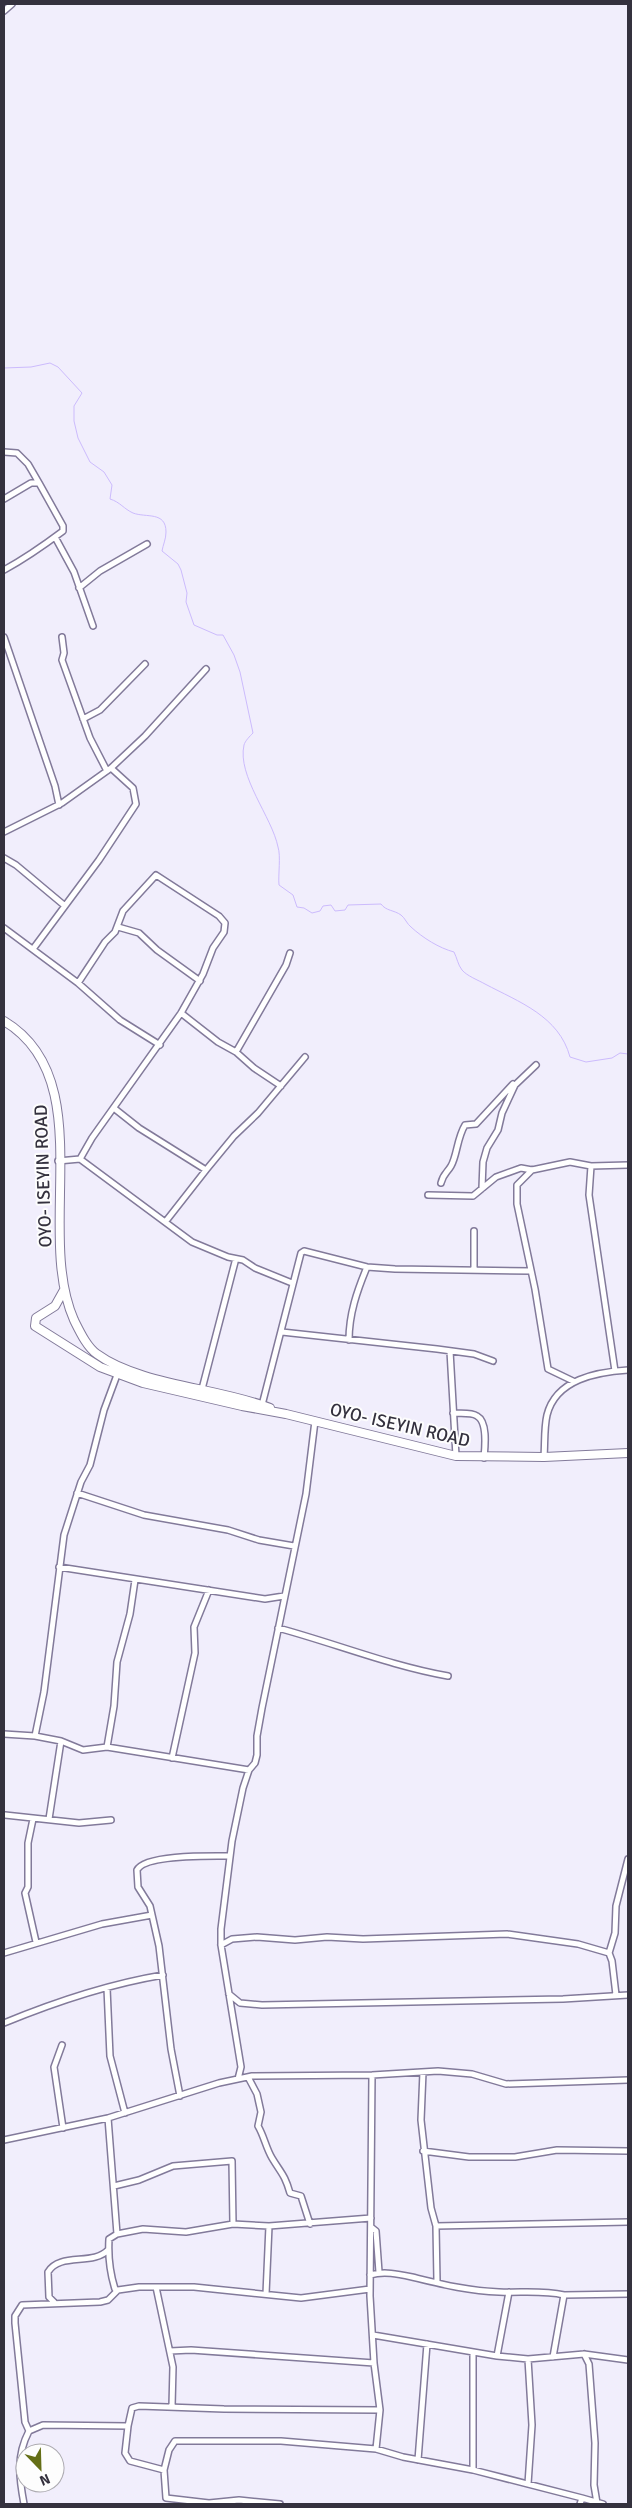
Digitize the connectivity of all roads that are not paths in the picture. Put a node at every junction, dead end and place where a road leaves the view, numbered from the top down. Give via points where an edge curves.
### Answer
1 (12, 4) edge
2 (4, 11) edge
3 (4, 452) edge
4 (39, 483) junction
5 (4, 500) edge
6 (55, 537) junction
7 (147, 544) dead end
8 (4, 570) edge
9 (79, 588) junction
10 (93, 626) dead end
11 (4, 637) edge
12 (62, 637) dead end
13 (5, 651) edge
14 (145, 664) dead end
15 (206, 669) dead end
16 (83, 719) junction
17 (109, 770) junction
18 (59, 805) junction
19 (4, 832) edge
20 (4, 858) edge
21 (65, 906) junction
22 (118, 926) junction
23 (4, 928) edge
24 (33, 949) junction
25 (290, 953) dead end
26 (200, 981) junction
27 (78, 983) junction
28 (181, 1013) junction
29 (4, 1021) edge
30 (160, 1046) junction
31 (236, 1052) junction
32 (305, 1057) dead end
33 (536, 1065) dead end
34 (519, 1079) junction
35 (281, 1086) junction
36 (115, 1109) junction
37 (80, 1159) junction
38 (58, 1161) junction
39 (628, 1165) edge
40 (591, 1166) junction
41 (206, 1170) junction
42 (532, 1170) junction
43 (441, 1183) dead end
44 (482, 1188) junction
45 (428, 1195) dead end
46 (166, 1221) junction
47 (474, 1231) dead end
48 (236, 1262) dead end
49 (367, 1267) junction
50 (474, 1269) junction
51 (531, 1271) junction
52 (292, 1283) junction
53 (64, 1290) junction
54 (282, 1332) junction
55 (349, 1340) junction
56 (450, 1351) junction
57 (493, 1361) dead end
58 (628, 1370) edge
59 (615, 1371) junction
60 (117, 1375) junction
61 (573, 1381) junction
62 (202, 1389) junction
63 (262, 1405) junction
64 (453, 1413) junction
65 (286, 1414) junction
66 (315, 1422) junction
67 (628, 1453) edge
68 (456, 1456) junction
69 (544, 1457) junction
70 (484, 1458) junction
71 (77, 1493) junction
72 (294, 1546) junction
73 (59, 1567) junction
74 (135, 1580) junction
75 (209, 1590) junction
76 (284, 1596) junction
77 (278, 1628) junction
78 (448, 1676) dead end
79 (4, 1734) edge
80 (35, 1736) junction
81 (61, 1741) junction
82 (108, 1747) junction
83 (172, 1758) junction
84 (249, 1770) junction
85 (4, 1815) edge
86 (33, 1819) junction
87 (49, 1820) junction
88 (111, 1820) dead end
89 (230, 1856) junction
90 (628, 1858) edge
91 (152, 1915) junction
92 (221, 1929) junction
93 (232, 1939) junction
94 (36, 1942) junction
95 (221, 1946) junction
96 (4, 1953) edge
97 (609, 1953) junction
98 (163, 1975) junction
99 (107, 1988) junction
100 (228, 1993) junction
101 (616, 1995) junction
102 (628, 1995) edge
103 (240, 2003) junction
104 (231, 2008) junction
105 (4, 2023) edge
106 (62, 2045) dead end
107 (241, 2067) junction
108 (423, 2072) junction
109 (372, 2075) junction
110 (250, 2077) junction
111 (238, 2079) junction
112 (628, 2080) edge
113 (180, 2096) junction
114 (125, 2113) junction
115 (108, 2118) junction
116 (63, 2128) junction
117 (4, 2140) edge
118 (423, 2151) junction
119 (628, 2151) edge
120 (114, 2186) junction
121 (371, 2218) junction
122 (628, 2222) edge
123 (233, 2224) junction
124 (310, 2224) junction
125 (269, 2226) junction
126 (436, 2226) junction
127 (371, 2227) junction
128 (117, 2234) junction
129 (108, 2250) junction
130 (379, 2272) junction
131 (370, 2275) junction
132 (437, 2281) junction
133 (156, 2287) junction
134 (370, 2289) junction
135 (118, 2290) junction
136 (509, 2292) junction
137 (266, 2294) junction
138 (628, 2294) edge
139 (564, 2295) junction
140 (55, 2302) junction
141 (372, 2335) junction
142 (427, 2344) junction
143 (170, 2351) junction
144 (473, 2353) junction
145 (584, 2354) junction
146 (497, 2356) junction
147 (553, 2357) junction
148 (528, 2359) junction
149 (628, 2360) edge
150 (374, 2363) junction
151 (172, 2406) junction
152 (380, 2410) junction
153 (128, 2426) junction
154 (29, 2431) junction
155 (376, 2449) junction
156 (418, 2460) junction
157 (164, 2470) junction
158 (473, 2470) junction
159 (528, 2484) junction
160 (582, 2498) junction
161 (600, 2503) edge
162 (24, 2504) edge
163 (280, 2504) edge
164 (580, 2504) edge

1 - 2 street
3 - 4 street via 17,453
4 - 5 street via 30,483
4 - 6 street via 62,520 63,531
6 - 8 street via 41,545 38,551
6 - 9 street
7 - 9 street via 100,571
9 - 10 street
11 - 13 street
12 - 16 street via 62,660
13 - 18 street via 56,786
14 - 16 street via 105,705
15 - 17 street
16 - 17 street
17 - 18 street
17 - 21 street via 134,788 136,804
18 - 19 street
20 - 21 street
21 - 24 street
22 - 26 street via 139,933 156,950
22 - 26 street via 123,911 153,877 160,876 220,916 225,924 224,932 213,948
22 - 27 street
23 - 24 street
24 - 27 street
25 - 31 street
26 - 28 street
27 - 30 street via 120,1020
28 - 30 street
28 - 31 street
29 - 38 main road, OYO- ISEYIN ROAD via 36,1048 51,1078 58,1120
30 - 36 street
31 - 35 street
32 - 35 street
33 - 34 street
34 - 43 street via 476,1124 465,1125 452,1165 443,1173
34 - 44 street via 483,1162
35 - 41 street
36 - 37 street
36 - 41 street
37 - 38 street
37 - 46 street
38 - 53 main road, OYO- ISEYIN ROAD via 60,1260
39 - 40 street
40 - 42 street via 570,1162
40 - 59 street via 590,1203
41 - 46 street
42 - 44 street via 521,1168 496,1177
42 - 51 street via 517,1185 517,1204
44 - 45 street via 469,1197
46 - 52 street via 192,1242 243,1260
47 - 50 street
48 - 62 street
49 - 50 street
49 - 52 street via 304,1251
49 - 55 street via 356,1294
50 - 51 street
51 - 61 street via 548,1369
52 - 54 street
53 - 60 main road, OYO- ISEYIN ROAD via 55,1306 36,1318 35,1326 81,1357
53 - 62 main road, OYO- ISEYIN ROAD via 80,1333 96,1354 136,1372
54 - 55 street
54 - 63 street
55 - 56 street
56 - 57 street via 474,1354
56 - 64 street
58 - 59 street
59 - 61 street
60 - 65 main road, OYO- ISEYIN ROAD via 182,1393
60 - 71 street via 90,1465
61 - 69 street via 559,1392 548,1411
62 - 63 main road, OYO- ISEYIN ROAD
63 - 65 main road, OYO- ISEYIN ROAD
64 - 68 street
64 - 70 street via 479,1418 485,1439
65 - 66 main road, OYO- ISEYIN ROAD
66 - 68 main road, OYO- ISEYIN ROAD
66 - 72 street via 306,1494
67 - 69 main road, OYO- ISEYIN ROAD
68 - 70 main road, OYO- ISEYIN ROAD
69 - 70 main road, OYO- ISEYIN ROAD
71 - 72 street via 151,1517 228,1530
71 - 73 street via 64,1535
72 - 76 street
73 - 74 street
73 - 80 street via 44,1692
74 - 75 street
74 - 82 street via 117,1662
75 - 76 street via 264,1599
75 - 83 street via 194,1627 195,1653
76 - 77 street
77 - 78 street
77 - 84 street via 257,1736 257,1754
79 - 80 street
80 - 81 street
81 - 82 street via 83,1750
81 - 87 street
82 - 83 street
83 - 84 street
84 - 89 street
85 - 86 street
86 - 87 street
86 - 94 street via 28,1842 26,1893
87 - 88 street via 79,1823
89 - 91 street via 188,1855 139,1866 138,1887
89 - 92 street
90 - 97 street
91 - 94 street via 102,1924
91 - 98 street
92 - 93 street
92 - 95 street
93 - 95 street
93 - 97 street via 507,1934 578,1944
94 - 96 street
95 - 100 street
97 - 101 street
98 - 99 street
98 - 113 street via 170,2049
99 - 105 street
99 - 114 street via 110,2056
100 - 103 street
100 - 104 street
101 - 102 street
101 - 103 street via 334,2005
103 - 104 street
104 - 107 street
106 - 116 street via 54,2067
107 - 110 street
107 - 111 street
108 - 109 street
108 - 112 street via 472,2074 520,2085
108 - 118 street
109 - 110 street
109 - 121 street
110 - 111 street
110 - 124 street via 261,2112 258,2126 287,2180 290,2193 302,2196
111 - 113 street
113 - 114 street
114 - 115 street
115 - 116 street
115 - 120 street
116 - 117 street
118 - 119 street via 469,2157 515,2157 557,2150
118 - 126 street
120 - 123 street via 173,2166 232,2161
120 - 128 street
121 - 124 street
121 - 127 street
122 - 126 street
123 - 125 street
123 - 128 street via 186,2232 143,2229
124 - 125 street
125 - 137 street
126 - 132 street
127 - 130 street via 376,2231
127 - 131 street
128 - 129 street via 109,2240
129 - 135 street via 113,2282
129 - 140 street via 103,2255 49,2268 49,2297
130 - 131 street
130 - 132 street
131 - 134 street
132 - 136 street via 453,2288
133 - 135 street
133 - 137 street
133 - 143 street
134 - 137 street via 301,2298
134 - 141 street
135 - 140 street via 108,2300 100,2302
136 - 139 street
136 - 146 street
138 - 139 street
139 - 147 street
140 - 154 street via 22,2305 15,2316 24,2422
141 - 142 street
141 - 150 street
142 - 144 street
142 - 156 street
143 - 150 street
143 - 151 street via 174,2386
144 - 146 street
144 - 158 street
145 - 147 street
145 - 149 street
145 - 161 street via 589,2364 595,2443 594,2485
146 - 148 street
147 - 148 street
148 - 159 street via 532,2425
150 - 152 street
151 - 152 street
151 - 153 street via 132,2408
152 - 155 street
153 - 154 street via 43,2425
153 - 157 street via 125,2453 130,2461
154 - 162 street via 19,2458 18,2474
155 - 156 street
155 - 157 street via 272,2441 175,2441
156 - 158 street
157 - 163 street via 166,2498 208,2503 239,2500
158 - 159 street
159 - 160 street
160 - 161 street
160 - 164 street

